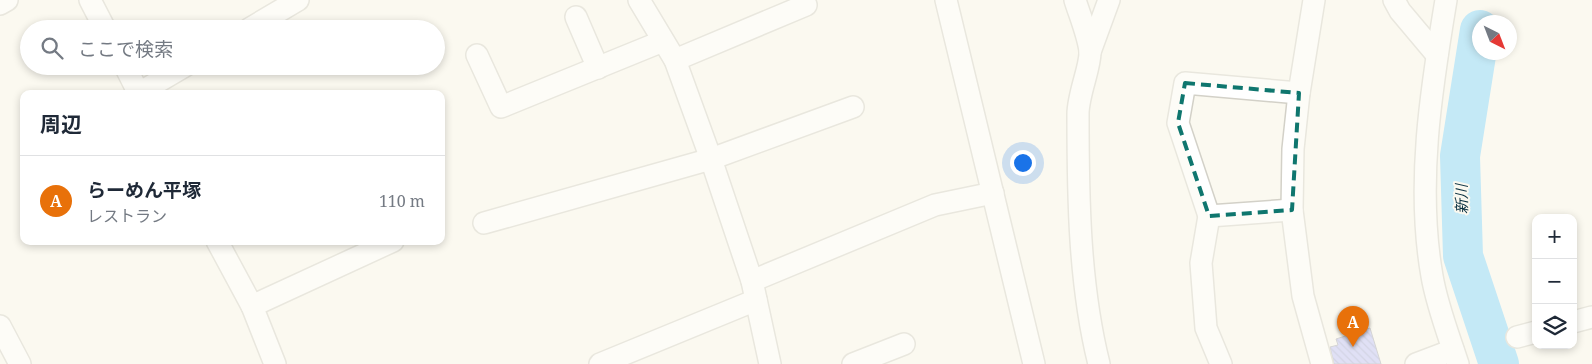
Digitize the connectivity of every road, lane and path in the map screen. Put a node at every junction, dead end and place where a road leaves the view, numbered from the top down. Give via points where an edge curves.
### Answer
1 (7, 0) edge
2 (90, 0) edge
3 (298, 0) edge
4 (639, 0) edge
5 (946, 0) edge
6 (1075, 0) edge
7 (1109, 0) edge
8 (1314, 0) edge
9 (1394, 0) edge
10 (1446, 0) edge
11 (0, 4) edge
12 (806, 4) dead end
13 (576, 17) dead end
14 (100, 20) edge
15 (264, 20) edge
16 (663, 41) junction
17 (1090, 52) junction
18 (477, 55) dead end
19 (1437, 55) junction
20 (675, 60) junction
21 (598, 68) junction
22 (130, 75) edge
23 (170, 75) edge
24 (137, 90) edge
25 (146, 90) edge
26 (1299, 93) junction
27 (853, 107) dead end
28 (711, 159) junction
29 (993, 193) junction
30 (1292, 210) junction
31 (1209, 216) junction
32 (484, 224) dead end
33 (219, 245) edge
34 (384, 245) edge
35 (754, 291) junction
36 (252, 306) junction
37 (1, 330) edge
38 (904, 344) dead end
39 (1456, 357) edge
40 (20, 364) edge
41 (276, 364) edge
42 (600, 364) edge
43 (770, 364) edge
44 (853, 364) edge
45 (1034, 364) edge
46 (1099, 364) edge
47 (1221, 364) edge
48 (1322, 364) edge
49 (1416, 364) edge

1 - 11 street
2 - 14 street
3 - 15 street
4 - 16 street
5 - 29 street
6 - 17 street
7 - 17 street
8 - 26 street
9 - 19 street
10 - 19 street
12 - 20 street
13 - 21 street
16 - 20 street
16 - 21 street
17 - 46 street via 1078,100 1078,160 1091,331
18 - 21 street via 501,107
19 - 39 street via 1424,219 1432,278
20 - 28 street
22 - 24 street
23 - 25 street
26 - 30 street via 1293,149
26 - 31 street via 1185,83 1178,123
27 - 28 street
28 - 32 street
28 - 35 street
29 - 35 street via 935,205
29 - 45 street
30 - 31 street
30 - 48 street via 1303,296
31 - 47 street via 1201,263 1206,328
33 - 36 street
34 - 36 street
35 - 42 street
35 - 43 street
36 - 41 street
37 - 40 street
38 - 44 street
39 - 49 street

